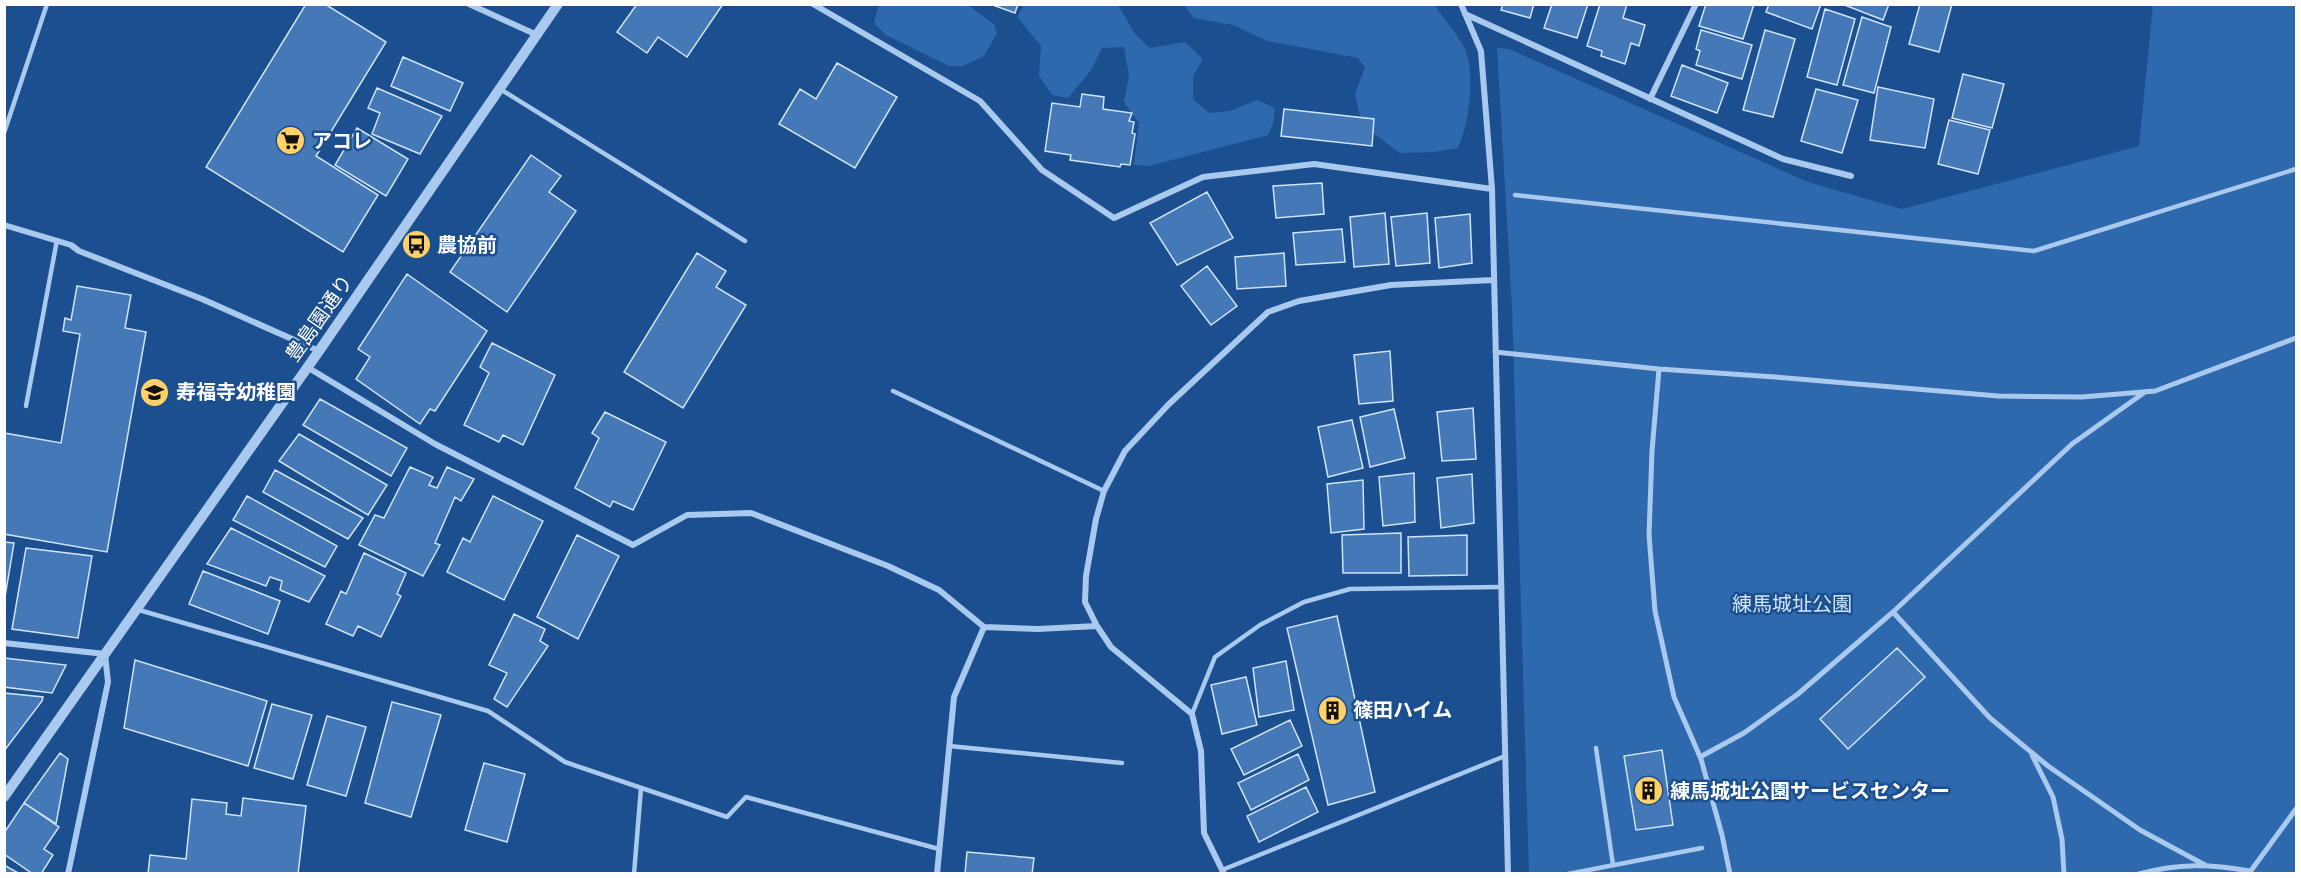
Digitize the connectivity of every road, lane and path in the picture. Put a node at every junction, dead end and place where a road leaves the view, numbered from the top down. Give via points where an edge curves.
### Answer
1 (48, 4) edge
2 (469, 4) edge
3 (558, 4) edge
4 (813, 4) edge
5 (1461, 4) edge
6 (1696, 4) edge
7 (1465, 14) junction
8 (537, 35) junction
9 (500, 89) junction
10 (1650, 99) junction
11 (4, 133) edge
12 (2296, 169) edge
13 (1851, 176) dead end
14 (1492, 189) junction
15 (1515, 195) dead end
16 (4, 225) edge
17 (57, 240) junction
18 (745, 241) dead end
19 (1493, 280) junction
20 (2296, 338) edge
21 (319, 351) junction
22 (1495, 352) junction
23 (307, 367) junction
24 (1659, 369) junction
25 (893, 391) dead end
26 (2147, 391) junction
27 (26, 406) dead end
28 (1104, 491) junction
29 (1501, 587) junction
30 (136, 609) junction
31 (1893, 612) junction
32 (1097, 626) junction
33 (984, 627) junction
34 (4, 644) edge
35 (105, 654) junction
36 (1192, 714) junction
37 (949, 746) junction
38 (1596, 748) dead end
39 (2030, 751) junction
40 (1505, 756) junction
41 (1700, 756) junction
42 (1122, 764) dead end
43 (641, 788) junction
44 (4, 797) edge
45 (2296, 810) edge
46 (1702, 848) dead end
47 (939, 849) junction
48 (1613, 865) junction
49 (2205, 865) junction
50 (1223, 872) edge
51 (2250, 872) edge
52 (68, 873) edge
53 (634, 873) edge
54 (937, 873) edge
55 (1508, 873) edge
56 (1568, 873) edge
57 (1730, 873) edge
58 (2064, 873) edge
59 (2139, 873) edge

1 - 11 lane
2 - 8 street
3 - 8 street, 豊島園通り
4 - 14 street via 980,101 1042,170 1113,218 1203,177 1314,164
5 - 7 street
6 - 10 street
7 - 10 street
7 - 14 street via 1481,51
8 - 9 street, 豊島園通り
9 - 18 lane
9 - 21 street, 豊島園通り
10 - 13 street via 1783,159
12 - 15 lane via 2034,251
14 - 19 street
16 - 17 street
17 - 21 street
17 - 27 lane
19 - 22 street
19 - 28 street via 1391,285 1299,301 1268,312 1169,404 1125,451
20 - 26 street
21 - 23 street, 豊島園通り
22 - 24 street
22 - 29 street
23 - 30 street, 豊島園通り
23 - 33 street via 435,444 633,544 687,515 751,513 929,585
24 - 26 street via 1998,396 2082,397
24 - 41 street via 1649,535 1655,611 1674,697
25 - 28 lane
26 - 31 street via 2072,444
28 - 32 street via 1085,594
29 - 36 lane via 1350,589 1304,602 1260,625 1215,657
29 - 40 street
30 - 35 street, 豊島園通り
30 - 43 lane via 488,711 565,762
31 - 39 street via 1990,718
31 - 41 street via 1798,694 1744,733
32 - 33 street via 1038,630
32 - 36 street via 1111,647
33 - 37 street via 954,697
34 - 35 street
35 - 44 street, 豊島園通り
35 - 52 street via 108,682
36 - 50 street via 1201,750 1204,833
37 - 42 lane
37 - 47 street
38 - 48 lane
39 - 49 street via 2140,830
39 - 58 street via 2053,797
40 - 50 lane
40 - 55 street
41 - 57 street
43 - 47 lane via 727,817 746,796
43 - 53 lane
45 - 51 street
46 - 48 lane
47 - 54 street
48 - 56 lane
49 - 51 street
49 - 59 street via 2162,867

